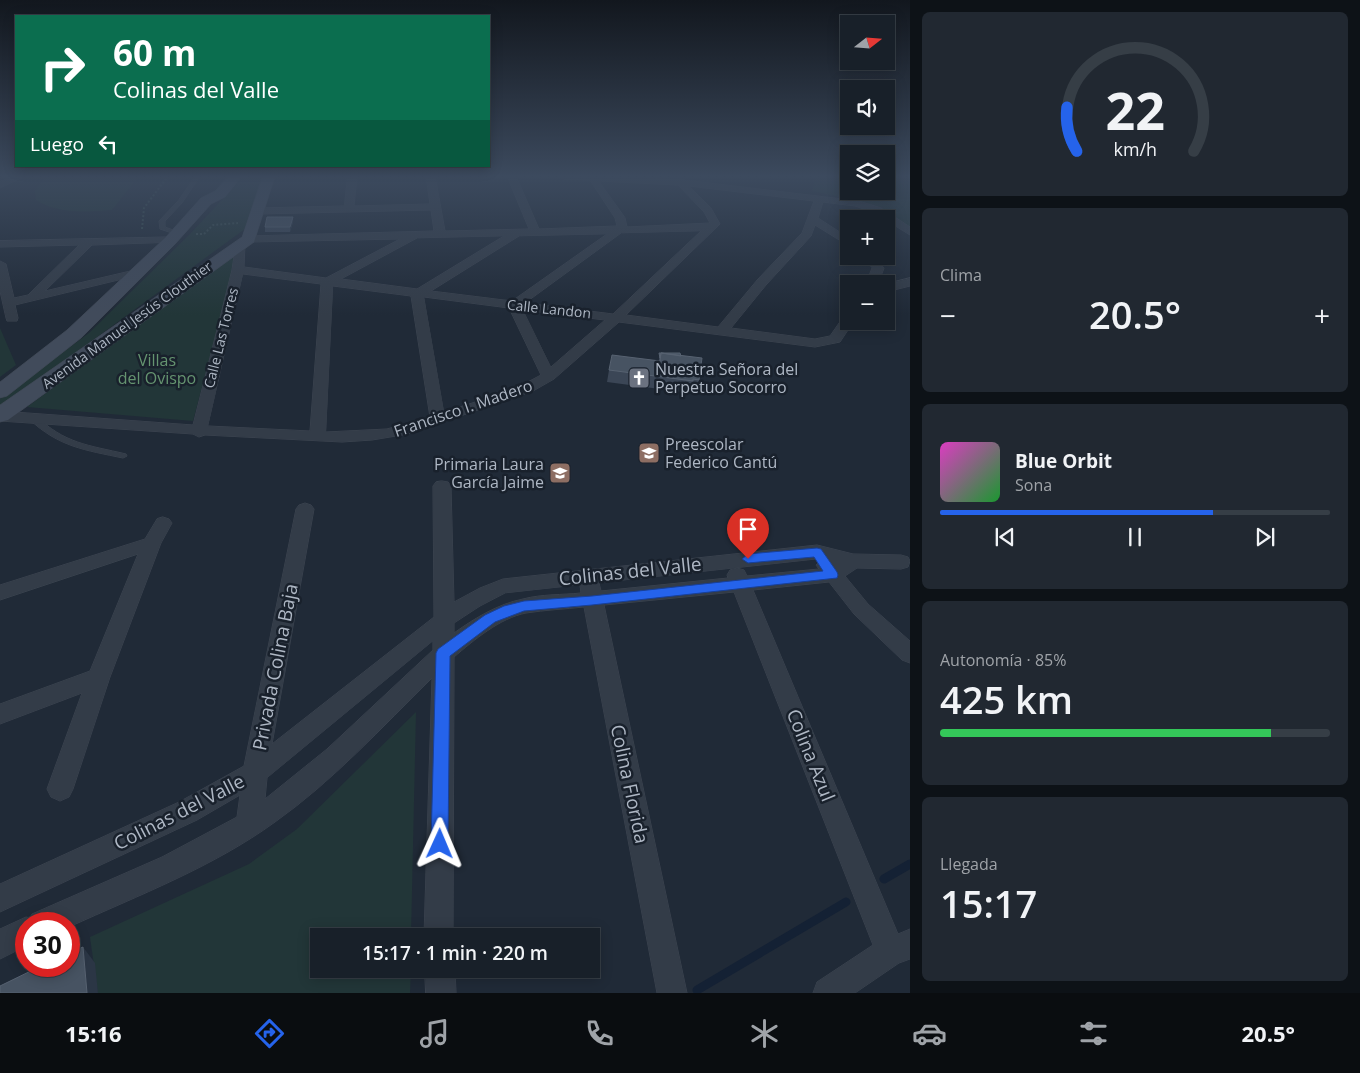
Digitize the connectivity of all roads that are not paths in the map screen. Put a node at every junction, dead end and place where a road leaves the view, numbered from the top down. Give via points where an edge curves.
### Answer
1 (162, 222) edge
2 (187, 222) edge
3 (252, 222) edge
4 (283, 222) edge
5 (438, 222) edge
6 (531, 222) edge
7 (621, 222) edge
8 (714, 222) edge
9 (811, 222) edge
10 (818, 222) edge
11 (896, 222) edge
12 (711, 228) junction
13 (250, 229) junction
14 (620, 230) junction
15 (518, 232) junction
16 (535, 232) junction
17 (910, 232) edge
18 (440, 234) junction
19 (416, 235) junction
20 (174, 236) junction
21 (840, 237) edge
22 (89, 242) junction
23 (0, 244) edge
24 (0, 264) edge
25 (238, 270) junction
26 (139, 272) junction
27 (327, 282) junction
28 (910, 282) edge
29 (895, 286) edge
30 (417, 294) junction
31 (32, 297) junction
32 (9, 303) junction
33 (514, 305) junction
34 (617, 317) junction
35 (12, 318) dead end
36 (841, 330) edge
37 (721, 332) junction
38 (549, 376) junction
39 (0, 392) edge
40 (0, 416) edge
41 (32, 417) junction
42 (438, 420) junction
43 (199, 432) junction
44 (318, 436) junction
45 (123, 456) dead end
46 (442, 486) dead end
47 (304, 509) dead end
48 (162, 523) dead end
49 (152, 543) junction
50 (817, 552) junction
51 (731, 560) junction
52 (853, 561) junction
53 (907, 562) edge
54 (832, 575) junction
55 (588, 576) junction
56 (741, 584) junction
57 (0, 593) edge
58 (592, 600) junction
59 (444, 620) junction
60 (443, 653) junction
61 (910, 654) edge
62 (99, 677) junction
63 (0, 714) edge
64 (256, 773) junction
65 (60, 789) dead end
66 (249, 826) junction
67 (0, 898) edge
68 (69, 912) edge
69 (439, 928) edge
70 (15, 936) edge
71 (0, 944) edge
72 (900, 948) edge
73 (440, 978) edge
74 (440, 993) edge
75 (672, 993) edge
76 (828, 993) edge

1 - 20 lane via 162,228
2 - 20 street, Avenida Manuel Jesús Clouthier
3 - 13 street
4 - 13 street
5 - 18 street
6 - 16 street
7 - 14 street
8 - 12 street
9 - 37 street via 806,234
10 - 21 street
11 - 17 street
12 - 14 street
12 - 34 street, Francisco I. Madero
13 - 19 street
13 - 25 street, Calle Las Torres
13 - 40 street, Avenida Manuel Jesús Clouthier
14 - 16 street
14 - 33 street
15 - 16 street
15 - 18 street
15 - 30 street
18 - 19 street
19 - 27 street
20 - 22 street via 146,241
20 - 26 street, Avenida Manuel Jesús Clouthier
22 - 23 street
22 - 31 street
24 - 32 street
25 - 27 street, Calle Landon
25 - 43 street, Calle Las Torres
26 - 31 street
26 - 39 street, Avenida Manuel Jesús Clouthier via 74,334
27 - 30 street, Calle Landon
27 - 44 street
28 - 29 street
30 - 33 street, Calle Landon
30 - 42 street
31 - 32 street
32 - 35 street
33 - 34 street, Calle Landon
33 - 38 street
34 - 37 street, Calle Landon
34 - 38 street, Francisco I. Madero
36 - 37 street, Calle Landon via 835,339 823,343
38 - 42 street, Francisco I. Madero via 528,388
40 - 41 street, Francisco I. Madero
41 - 43 street, Francisco I. Madero
41 - 45 lane via 50,435 68,444
42 - 44 street, Francisco I. Madero via 385,435
43 - 44 street, Francisco I. Madero
46 - 59 street
47 - 64 street, Privada Colina Baja
48 - 49 street
49 - 57 street
49 - 62 street
50 - 51 street, Colinas del Valle
50 - 52 street, Colinas del Valle
50 - 54 street
51 - 55 street, Colinas del Valle
51 - 56 street, Colina Azul
52 - 53 street
52 - 54 street, Colinas del Valle
54 - 56 street, Colinas del Valle
54 - 61 street via 861,609
55 - 58 street, Colina Florida
55 - 59 street, Colinas del Valle via 503,586 485,592
56 - 58 street, Colinas del Valle
56 - 72 street, Colina Azul
58 - 60 street, Colinas del Valle via 508,610 490,618
58 - 75 street, Colina Florida
59 - 60 street
59 - 64 street, Colinas del Valle
60 - 66 street, Colinas del Valle via 294,794
60 - 69 street
62 - 63 street
62 - 65 street
64 - 66 street, Privada Colina Baja
64 - 67 street, Colinas del Valle via 188,811
66 - 68 street, Colinas del Valle via 207,851
70 - 71 street
72 - 76 street
73 - 74 street

